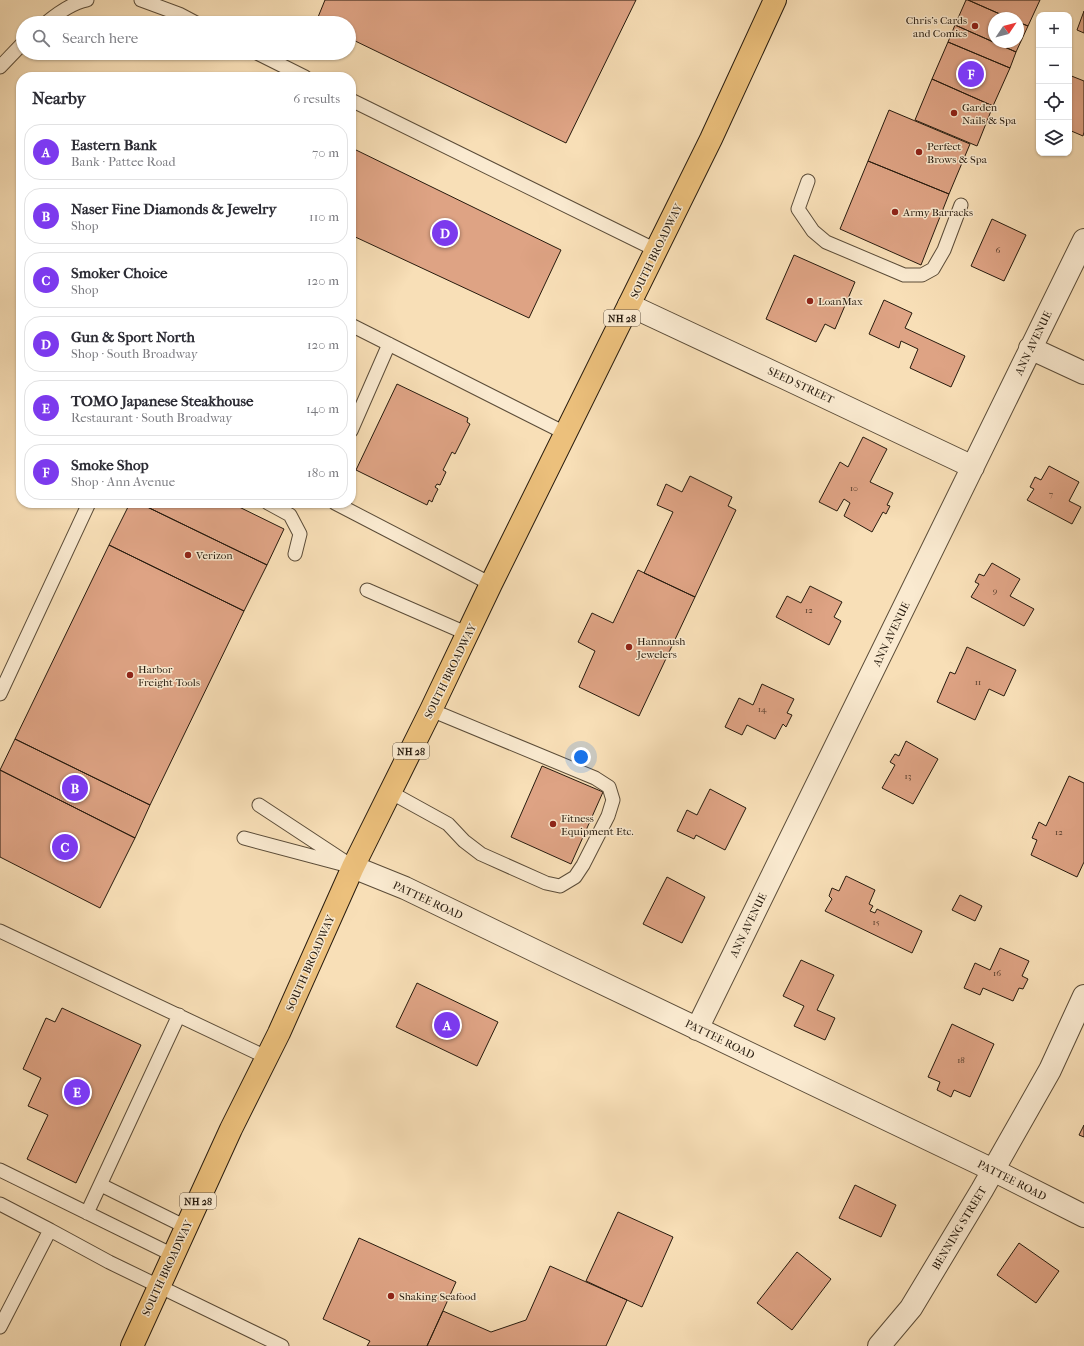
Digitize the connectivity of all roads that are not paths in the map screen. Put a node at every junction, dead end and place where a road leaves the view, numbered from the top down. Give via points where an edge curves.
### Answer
1 (87, 0) edge
2 (140, 0) edge
3 (775, 0) edge
4 (55, 16) edge
5 (183, 16) edge
6 (16, 50) edge
7 (271, 60) edge
8 (0, 67) edge
9 (295, 72) edge
10 (356, 102) edge
11 (808, 181) dead end
12 (961, 205) dead end
13 (1084, 240) edge
14 (656, 250) junction
15 (629, 305) junction
16 (356, 328) edge
17 (389, 344) junction
18 (1030, 348) junction
19 (1084, 373) edge
20 (356, 420) edge
21 (565, 433) junction
22 (973, 467) junction
23 (87, 508) edge
24 (277, 508) edge
25 (345, 508) edge
26 (295, 554) dead end
27 (491, 584) junction
28 (367, 590) dead end
29 (468, 634) junction
30 (0, 694) edge
31 (431, 710) junction
32 (390, 792) junction
33 (259, 805) dead end
34 (244, 838) dead end
35 (353, 867) junction
36 (0, 931) edge
37 (1084, 996) edge
38 (179, 1015) junction
39 (697, 1029) junction
40 (266, 1057) junction
41 (0, 1170) edge
42 (993, 1170) junction
43 (101, 1185) junction
44 (0, 1204) edge
45 (87, 1213) junction
46 (1084, 1216) edge
47 (186, 1227) junction
48 (50, 1230) junction
49 (173, 1255) junction
50 (158, 1286) junction
51 (0, 1327) edge
52 (132, 1346) edge
53 (282, 1346) edge
54 (879, 1346) edge

1 - 4 lane via 78,2
2 - 5 lane
3 - 14 main road, SOUTH BROADWAY / NH 28
6 - 8 lane
7 - 9 lane
10 - 14 lane
11 - 12 lane via 798,209 813,231 826,242 904,275 922,275 933,268 944,250
13 - 18 street, ANN AVENUE
14 - 15 main road, SOUTH BROADWAY / NH 28
15 - 21 main road, SOUTH BROADWAY / NH 28
15 - 22 street, SEED STREET
16 - 17 lane
17 - 20 lane
17 - 21 lane
18 - 19 street
18 - 22 street, ANN AVENUE
21 - 27 main road, SOUTH BROADWAY / NH 28
22 - 39 street, ANN AVENUE
23 - 30 lane
24 - 26 lane via 290,515 300,534
25 - 27 lane
27 - 29 main road, SOUTH BROADWAY / NH 28
28 - 29 lane
29 - 31 main road, SOUTH BROADWAY / NH 28
31 - 32 main road, SOUTH BROADWAY / NH 28
31 - 32 lane via 595,778 609,787 612,800 608,816 575,877 560,886 546,883 481,854 448,824
32 - 35 main road, SOUTH BROADWAY / NH 28
33 - 35 lane
34 - 35 lane
35 - 39 street, PATTEE ROAD via 405,888
35 - 40 main road, SOUTH BROADWAY / NH 28
36 - 38 lane
37 - 42 street, BENNING STREET via 1050,1070
38 - 40 lane
38 - 43 lane
39 - 42 street, PATTEE ROAD
40 - 47 main road, SOUTH BROADWAY / NH 28
41 - 45 lane
42 - 46 street, PATTEE ROAD
42 - 54 street, BENNING STREET via 911,1308
43 - 45 lane
43 - 47 lane
44 - 48 lane
45 - 49 lane
47 - 49 main road, SOUTH BROADWAY / NH 28
48 - 50 lane
48 - 51 lane
49 - 50 main road, SOUTH BROADWAY / NH 28
50 - 52 main road, SOUTH BROADWAY / NH 28
50 - 53 lane

